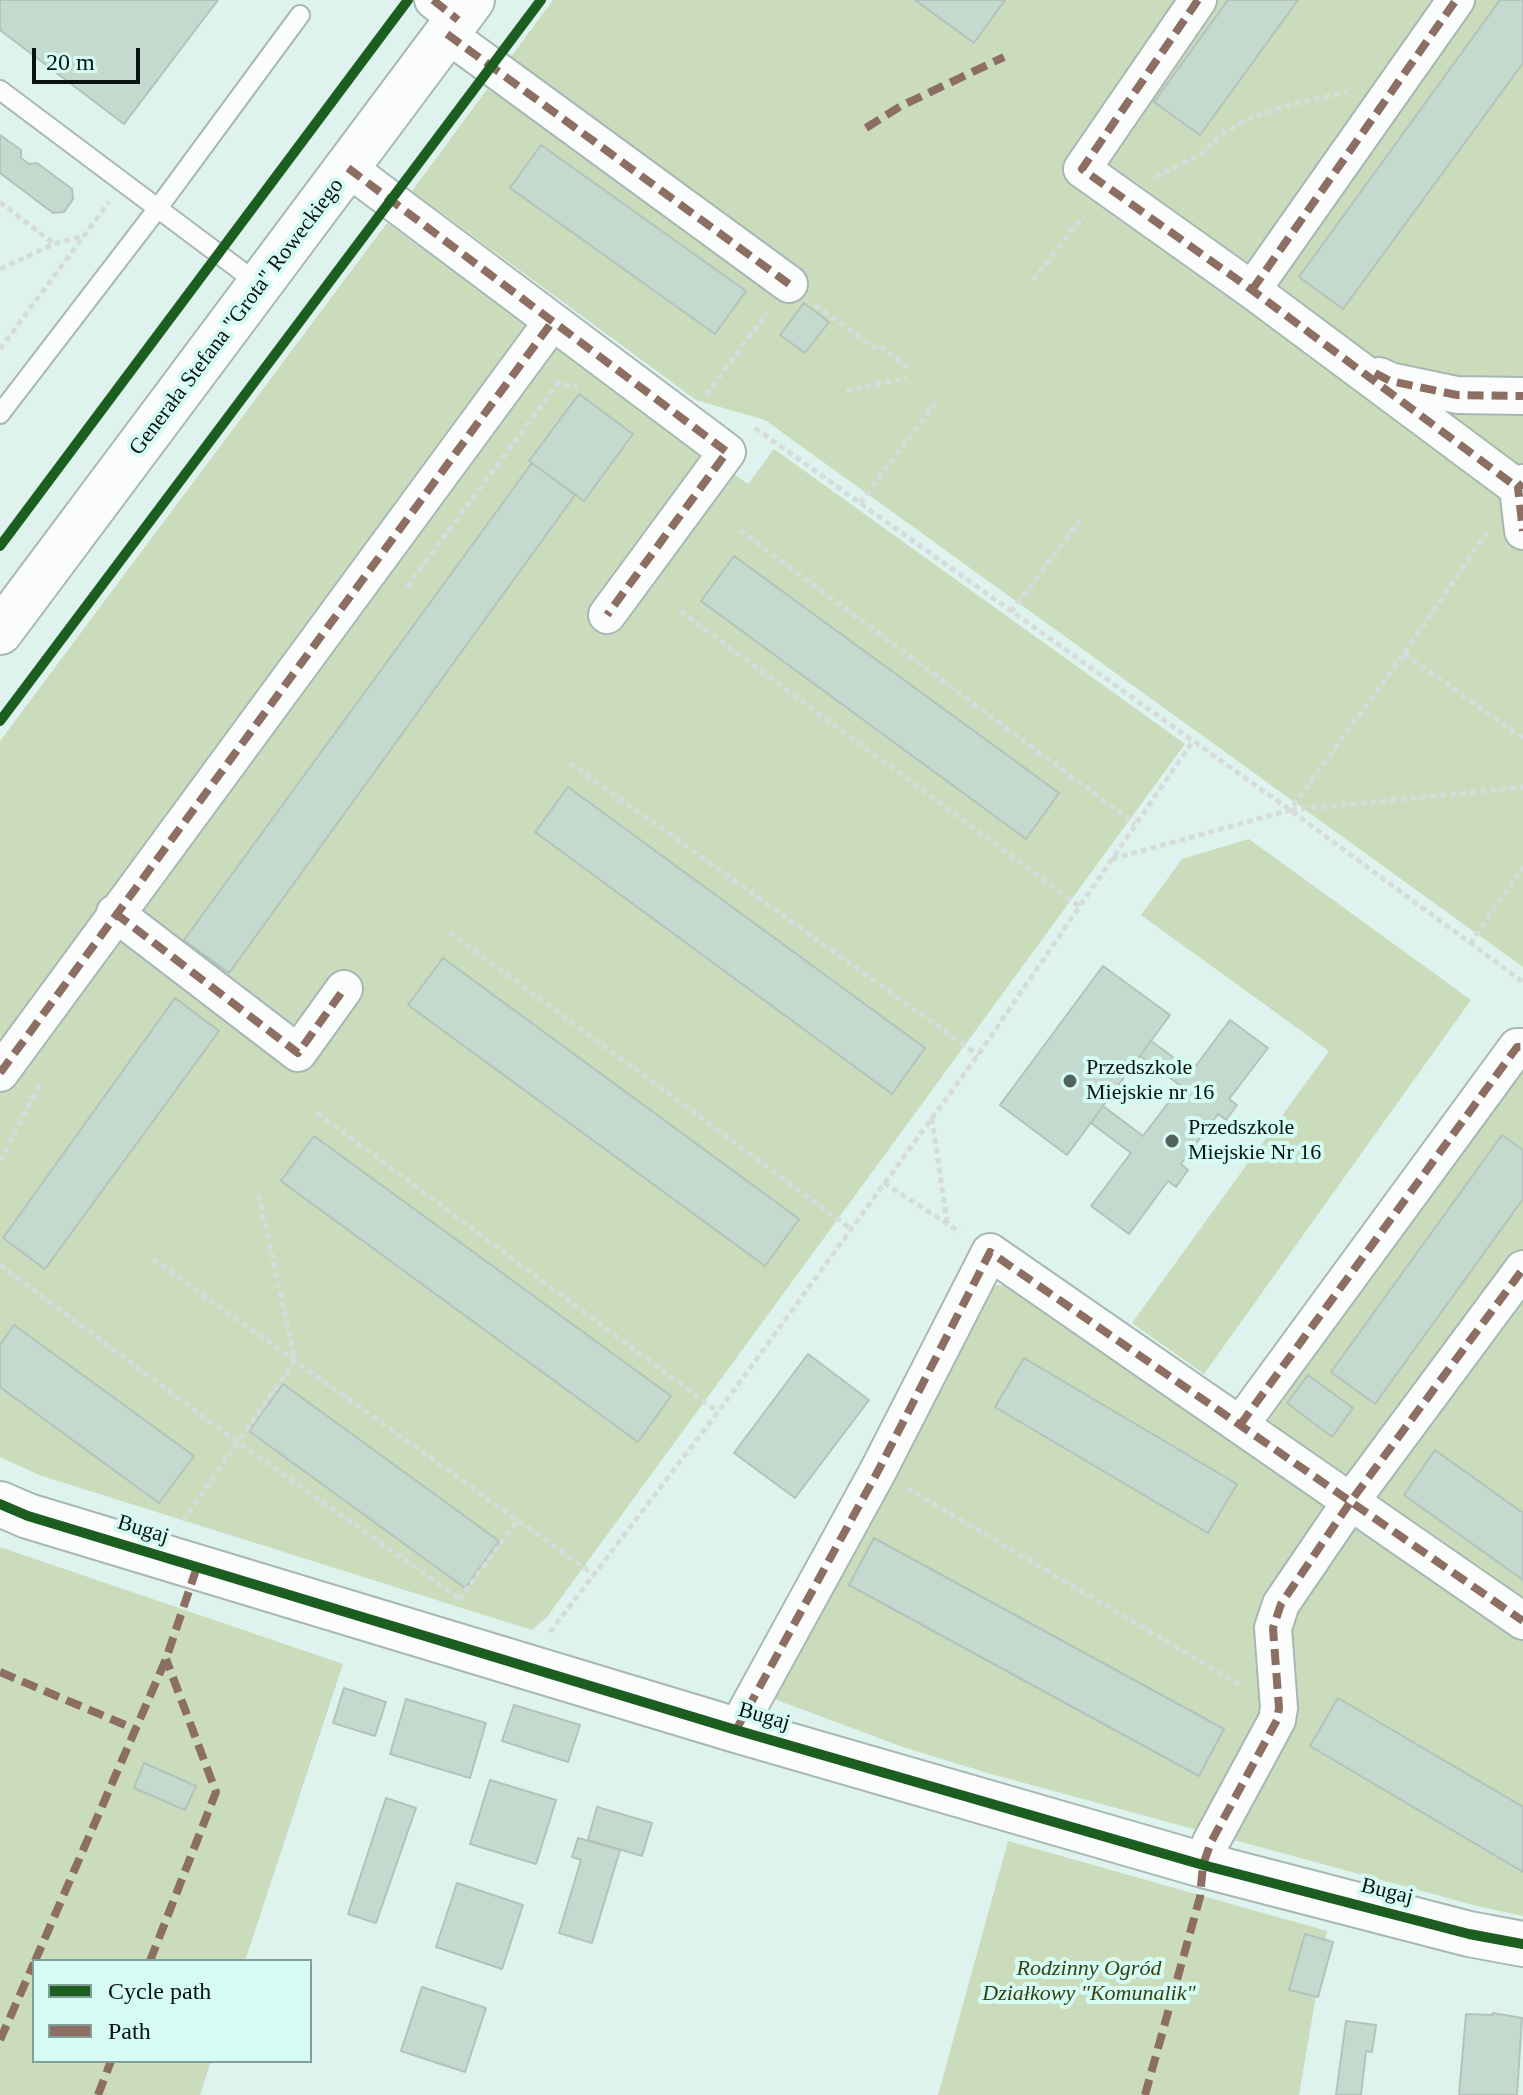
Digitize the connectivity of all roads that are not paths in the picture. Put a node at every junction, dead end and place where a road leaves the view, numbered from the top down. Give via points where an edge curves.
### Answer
1 (1198, 0) edge
2 (1456, 0) edge
3 (453, 14) edge
4 (300, 15) dead end
5 (0, 90) edge
6 (348, 168) junction
7 (158, 208) junction
8 (789, 284) road end
9 (261, 285) junction
10 (1252, 290) junction
11 (552, 322) junction
12 (1332, 350) junction
13 (1523, 396) edge
14 (0, 414) edge
15 (1520, 485) edge
16 (1523, 531) edge
17 (607, 615) dead end
18 (0, 632) edge
19 (115, 913) junction
20 (344, 989) dead end
21 (1523, 1047) edge
22 (0, 1073) edge
23 (1523, 1269) edge
24 (1240, 1425) junction
25 (1351, 1501) junction
26 (0, 1504) edge
27 (1523, 1621) edge
28 (736, 1730) junction
29 (1203, 1865) junction
30 (1523, 1944) edge

1 - 10 street via 1082,169
2 - 10 street
3 - 6 street, Generała Stefana "Grota" Roweckiego
3 - 8 street
4 - 7 lane
5 - 7 lane
6 - 9 street, Generała Stefana "Grota" Roweckiego
6 - 11 street
7 - 9 lane
7 - 14 lane
9 - 18 street, Generała Stefana "Grota" Roweckiego
10 - 12 street
11 - 17 street via 694,410 727,452
11 - 19 street
12 - 13 street via 1390,381 1457,395
12 - 15 street
15 - 16 street
19 - 20 street via 298,1053
19 - 22 street
21 - 24 street via 1517,1047
23 - 25 street
24 - 25 street
24 - 28 street via 990,1252
25 - 27 street
25 - 29 street via 1281,1604 1273,1628 1277,1720
26 - 28 street, Bugaj
28 - 29 street, Bugaj
29 - 30 street, Bugaj

